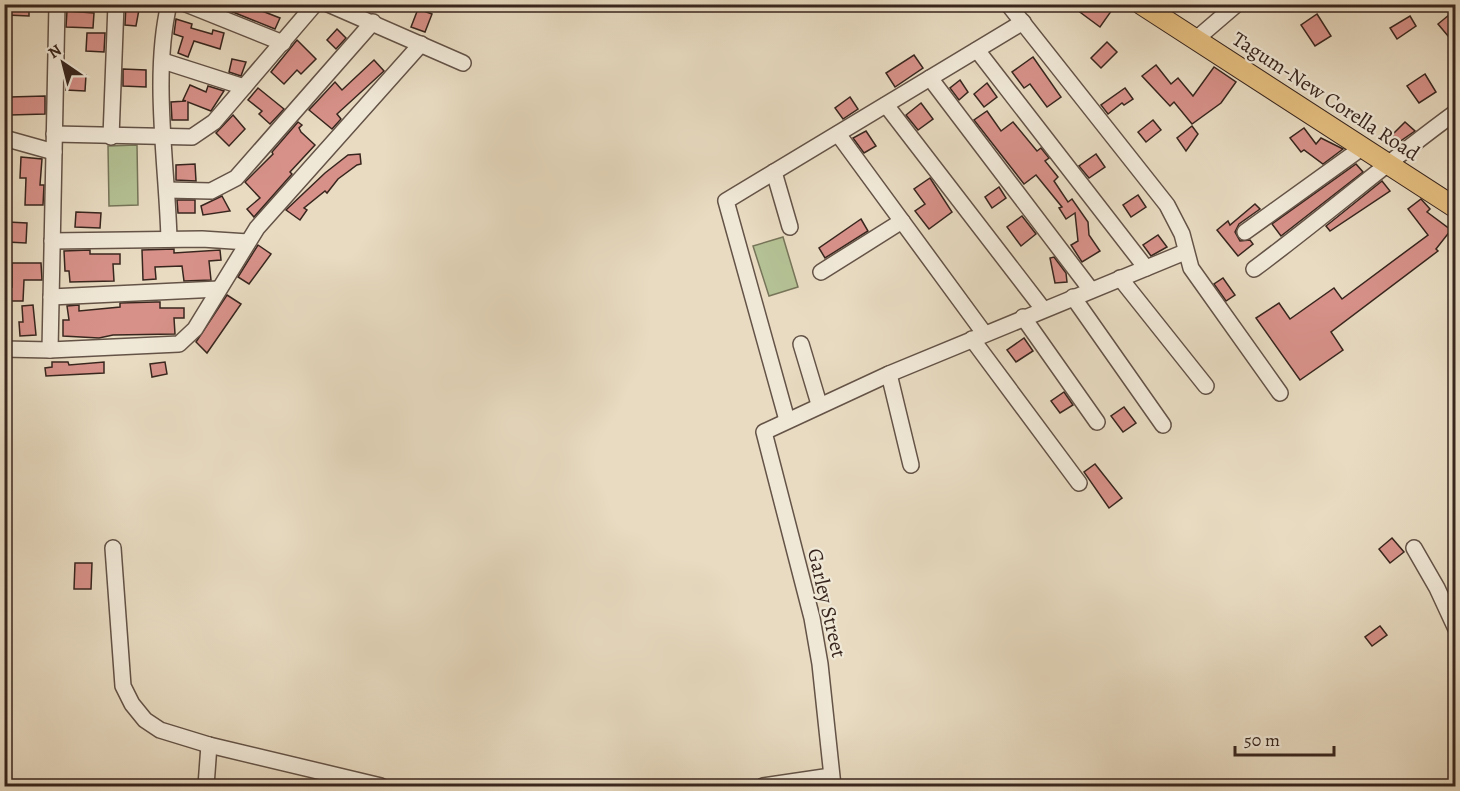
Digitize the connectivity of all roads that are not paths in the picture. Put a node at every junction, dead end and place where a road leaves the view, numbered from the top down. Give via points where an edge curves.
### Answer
1 (57, 4) edge
2 (116, 4) edge
3 (169, 4) edge
4 (186, 4) edge
5 (315, 4) edge
6 (328, 4) edge
7 (1008, 4) edge
8 (1141, 4) edge
9 (1237, 4) edge
10 (373, 22) junction
11 (1023, 22) junction
12 (1195, 40) junction
13 (283, 43) junction
14 (420, 44) junction
15 (977, 50) junction
16 (163, 61) junction
17 (463, 63) dead end
18 (930, 78) junction
19 (244, 87) junction
20 (886, 105) junction
21 (1455, 112) edge
22 (54, 134) junction
23 (838, 134) junction
24 (111, 137) junction
25 (4, 138) edge
26 (163, 138) junction
27 (1363, 147) junction
28 (54, 152) junction
29 (1388, 164) junction
30 (774, 172) junction
31 (167, 190) junction
32 (1455, 208) edge
33 (902, 221) junction
34 (790, 227) dead end
35 (1245, 232) dead end
36 (169, 239) junction
37 (52, 242) junction
38 (248, 242) junction
39 (1185, 252) junction
40 (1146, 268) junction
41 (1254, 269) dead end
42 (821, 272) dead end
43 (1120, 278) junction
44 (219, 289) junction
45 (1091, 290) junction
46 (51, 297) junction
47 (1073, 297) junction
48 (1043, 309) junction
49 (1023, 317) junction
50 (978, 336) junction
51 (801, 344) dead end
52 (4, 349) edge
53 (50, 350) junction
54 (889, 374) junction
55 (1206, 386) dead end
56 (1280, 393) dead end
57 (819, 405) junction
58 (787, 420) junction
59 (1097, 422) dead end
60 (1163, 425) dead end
61 (911, 465) dead end
62 (1079, 483) dead end
63 (113, 548) dead end
64 (1414, 548) dead end
65 (1455, 629) edge
66 (209, 745) junction
67 (832, 781) edge
68 (206, 786) edge
69 (381, 786) edge
70 (763, 786) edge

1 - 22 street
2 - 24 street
3 - 16 street
4 - 13 street
5 - 13 street
6 - 10 street
7 - 11 street
8 - 12 main road, Tagum-New Corella Road
9 - 12 street
10 - 14 street
10 - 31 street via 237,178 211,191
11 - 15 street
11 - 39 street via 1167,206 1182,234
12 - 27 main road, Tagum-New Corella Road
13 - 19 street
14 - 17 street
14 - 38 street via 269,213
15 - 18 street
15 - 40 street
16 - 19 street
16 - 26 street
18 - 20 street
18 - 45 street
19 - 26 street via 203,132 192,137
20 - 23 street
20 - 48 street
21 - 29 street
22 - 24 street
22 - 28 street
23 - 30 street
23 - 33 street
24 - 26 street
25 - 28 street
26 - 31 street
27 - 29 main road, Tagum-New Corella Road
27 - 35 street
28 - 37 street
29 - 32 main road, Tagum-New Corella Road
29 - 41 street
30 - 34 street
30 - 58 street via 726,201
31 - 36 street
33 - 42 street
33 - 50 street
36 - 37 street
36 - 38 street
37 - 46 street
38 - 44 street
39 - 40 street
39 - 56 street via 1196,275
40 - 43 street
43 - 45 street
43 - 55 street
44 - 46 street
44 - 53 street via 195,329 179,344
45 - 47 street
46 - 53 street
47 - 48 street
47 - 60 street
48 - 49 street
49 - 50 street
49 - 59 street
50 - 54 street
50 - 62 street
51 - 57 street
52 - 53 street
54 - 57 street
54 - 61 street
57 - 58 street
58 - 67 street, Garley Street via 764,432 812,618
63 - 66 street via 123,687 145,720 160,730
64 - 65 street
66 - 68 street
66 - 69 street
67 - 70 street

